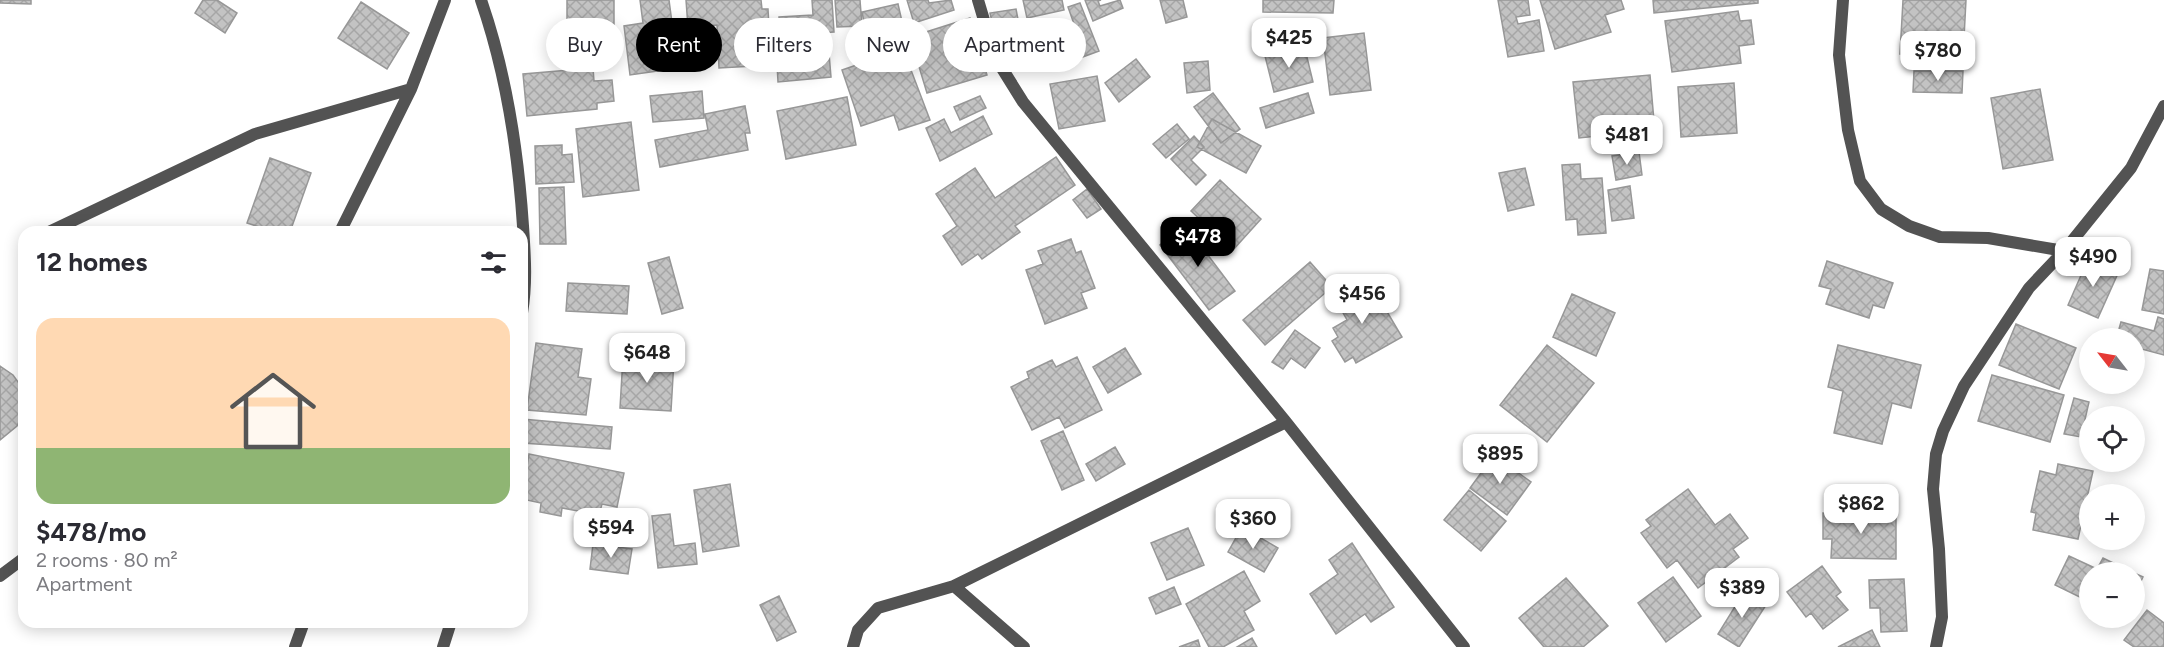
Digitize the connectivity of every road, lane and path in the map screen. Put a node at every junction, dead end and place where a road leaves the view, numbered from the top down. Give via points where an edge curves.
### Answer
1 (445, 0) edge
2 (481, 0) edge
3 (978, 0) edge
4 (1843, 0) edge
5 (411, 89) junction
6 (2164, 106) edge
7 (62, 226) edge
8 (343, 226) edge
9 (522, 226) edge
10 (2064, 250) junction
11 (1286, 422) junction
12 (18, 562) edge
13 (0, 576) edge
14 (954, 586) junction
15 (302, 628) edge
16 (449, 628) edge
17 (295, 647) edge
18 (443, 647) edge
19 (853, 647) edge
20 (1024, 647) edge
21 (1464, 647) edge
22 (1936, 647) edge

1 - 5 street
2 - 9 street via 510,116
3 - 11 street via 995,57 1023,102
4 - 10 street via 1839,55 1848,130 1860,181 1881,209 1909,226 1940,237 1988,238
5 - 7 street via 255,134
5 - 8 street
6 - 10 street via 2131,168
10 - 22 street via 2029,288 1964,386 1943,431 1933,489 1942,617
11 - 14 street
11 - 21 street
12 - 13 street
14 - 19 street via 878,608 858,630
14 - 20 street
15 - 17 street
16 - 18 street

